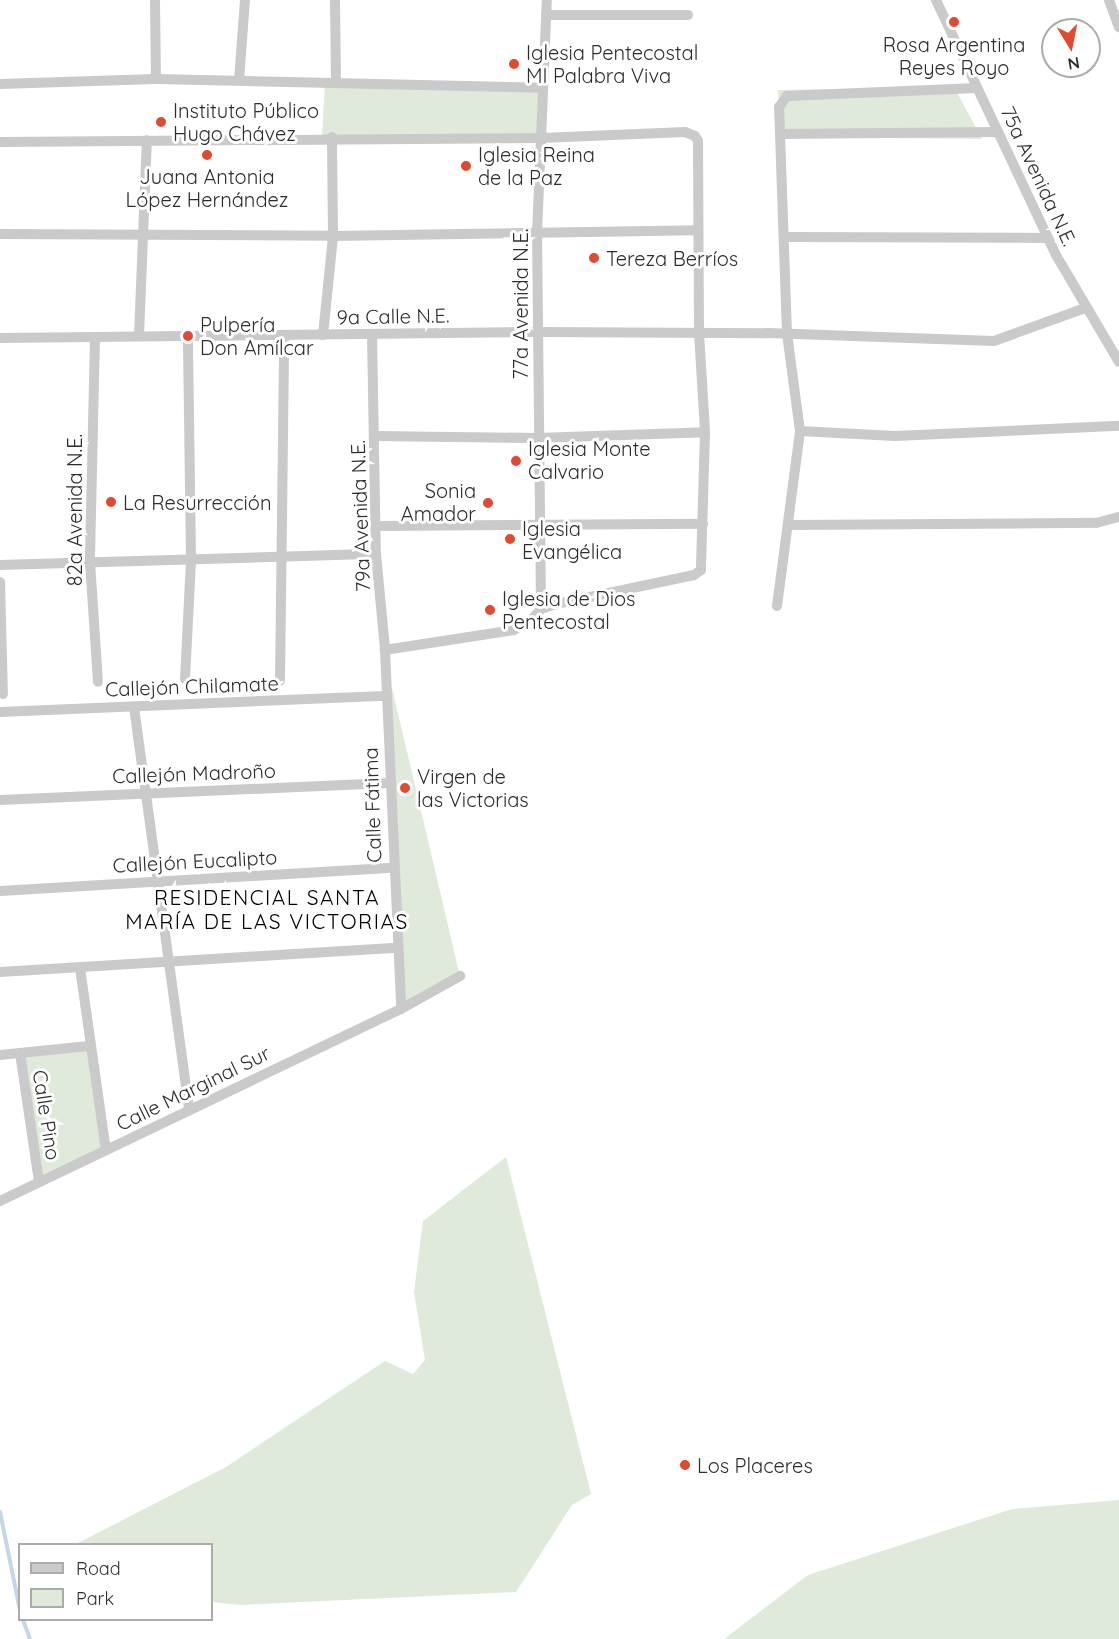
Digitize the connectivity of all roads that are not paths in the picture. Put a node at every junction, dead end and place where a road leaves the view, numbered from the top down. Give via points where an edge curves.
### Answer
1 (155, 0) edge
2 (245, 0) edge
3 (335, 0) edge
4 (547, 0) edge
5 (936, 0) edge
6 (1109, 0) edge
7 (546, 15) junction
8 (688, 15) dead end
9 (1119, 27) edge
10 (156, 79) junction
11 (239, 80) junction
12 (336, 83) junction
13 (0, 84) edge
14 (541, 88) junction
15 (977, 88) junction
16 (998, 132) junction
17 (780, 134) junction
18 (332, 137) junction
19 (541, 138) junction
20 (147, 140) junction
21 (0, 142) edge
22 (697, 230) junction
23 (0, 234) edge
24 (146, 234) junction
25 (537, 234) junction
26 (333, 236) junction
27 (785, 237) junction
28 (1048, 238) junction
29 (1085, 308) junction
30 (540, 332) junction
31 (699, 333) junction
32 (372, 334) junction
33 (787, 334) junction
34 (284, 335) junction
35 (323, 335) junction
36 (139, 336) junction
37 (188, 336) junction
38 (94, 337) junction
39 (0, 338) edge
40 (1119, 362) edge
41 (1119, 426) edge
42 (800, 431) junction
43 (705, 432) junction
44 (375, 436) junction
45 (537, 438) junction
46 (1119, 517) edge
47 (540, 524) junction
48 (703, 524) junction
49 (788, 525) junction
50 (377, 526) junction
51 (376, 554) junction
52 (279, 557) junction
53 (191, 560) junction
54 (90, 562) junction
55 (0, 565) edge
56 (0, 582) edge
57 (777, 606) dead end
58 (541, 609) junction
59 (385, 650) junction
60 (185, 679) dead end
61 (280, 681) dead end
62 (98, 682) dead end
63 (3, 694) dead end
64 (385, 696) junction
65 (134, 707) junction
66 (0, 711) edge
67 (389, 783) junction
68 (145, 793) junction
69 (0, 800) edge
70 (392, 868) junction
71 (156, 881) junction
72 (0, 891) edge
73 (396, 948) junction
74 (167, 963) junction
75 (80, 968) junction
76 (0, 972) edge
77 (460, 976) dead end
78 (401, 1009) junction
79 (89, 1046) junction
80 (20, 1053) junction
81 (0, 1055) edge
82 (189, 1110) junction
83 (106, 1150) junction
84 (39, 1182) junction
85 (0, 1201) edge

1 - 10 street
2 - 11 street
3 - 12 street
4 - 7 street, 77a Avenida N.E.
5 - 15 street, 75a Avenida N.E.
6 - 9 street
7 - 8 street
7 - 14 street, 77a Avenida N.E.
10 - 11 street
10 - 13 street
11 - 12 street
12 - 14 street
14 - 19 street, 77a Avenida N.E.
15 - 16 street, 75a Avenida N.E.
15 - 17 street via 787,96 779,107
16 - 17 street
16 - 28 street, 75a Avenida N.E.
17 - 27 street
18 - 19 street
18 - 20 street
18 - 26 street
19 - 22 street via 685,132 695,136
19 - 25 street, 77a Avenida N.E.
20 - 21 street
20 - 24 street
22 - 25 street
22 - 31 street
23 - 24 street
24 - 26 street
24 - 36 street
25 - 26 street
25 - 30 street, 77a Avenida N.E.
26 - 35 street
27 - 28 street
27 - 33 street
28 - 29 street, 75a Avenida N.E.
29 - 33 street, 9a Calle N.E. via 994,341
29 - 40 street, 75a Avenida N.E.
30 - 31 street, 9a Calle N.E.
30 - 32 street, 9a Calle N.E.
30 - 45 street, 77a Avenida N.E.
31 - 33 street, 9a Calle N.E.
31 - 43 street
32 - 35 street, 9a Calle N.E.
32 - 44 street, 79a Avenida N.E.
33 - 42 street
34 - 35 street, 9a Calle N.E.
34 - 37 street, 9a Calle N.E.
34 - 52 street
36 - 37 street, 9a Calle N.E.
36 - 38 street, 9a Calle N.E.
37 - 53 street
38 - 39 street, 9a Calle N.E.
38 - 54 street, 82a Avenida N.E.
41 - 42 street via 895,436
42 - 49 street
43 - 45 street
43 - 48 street
44 - 45 street
44 - 50 street, 79a Avenida N.E.
45 - 47 street, 77a Avenida N.E.
46 - 49 street via 1096,524
47 - 48 street
47 - 50 street
47 - 58 street, 77a Avenida N.E.
48 - 58 street via 704,562 694,575
49 - 57 street
50 - 51 street, 79a Avenida N.E.
51 - 52 street
51 - 59 street, 79a Avenida N.E.
52 - 53 street
52 - 61 street
53 - 54 street
53 - 60 street
54 - 55 street
54 - 62 street, 82a Avenida N.E.
56 - 63 street
58 - 59 street via 514,630
59 - 64 street, 79a Avenida N.E.
64 - 65 street, Callejón Chilamate
64 - 67 street, Calle Fátima
65 - 66 street, Callejón Chilamate
65 - 68 street
67 - 68 street, Callejón Madroño
67 - 70 street, Calle Fátima
68 - 69 street, Callejón Madroño
68 - 71 street
70 - 71 street, Callejón Eucalipto
70 - 73 street, Calle Fátima
71 - 72 street, Callejón Eucalipto
71 - 74 street
73 - 74 street
73 - 78 street, Calle Fátima
74 - 75 street
74 - 82 street
75 - 76 street
75 - 79 street
77 - 78 street, Calle Marginal Sur
78 - 82 street, Calle Marginal Sur
79 - 80 street
79 - 83 street
80 - 81 street
80 - 84 street, Calle Pino
82 - 83 street, Calle Marginal Sur
83 - 84 street, Calle Marginal Sur
84 - 85 street, Calle Marginal Sur

